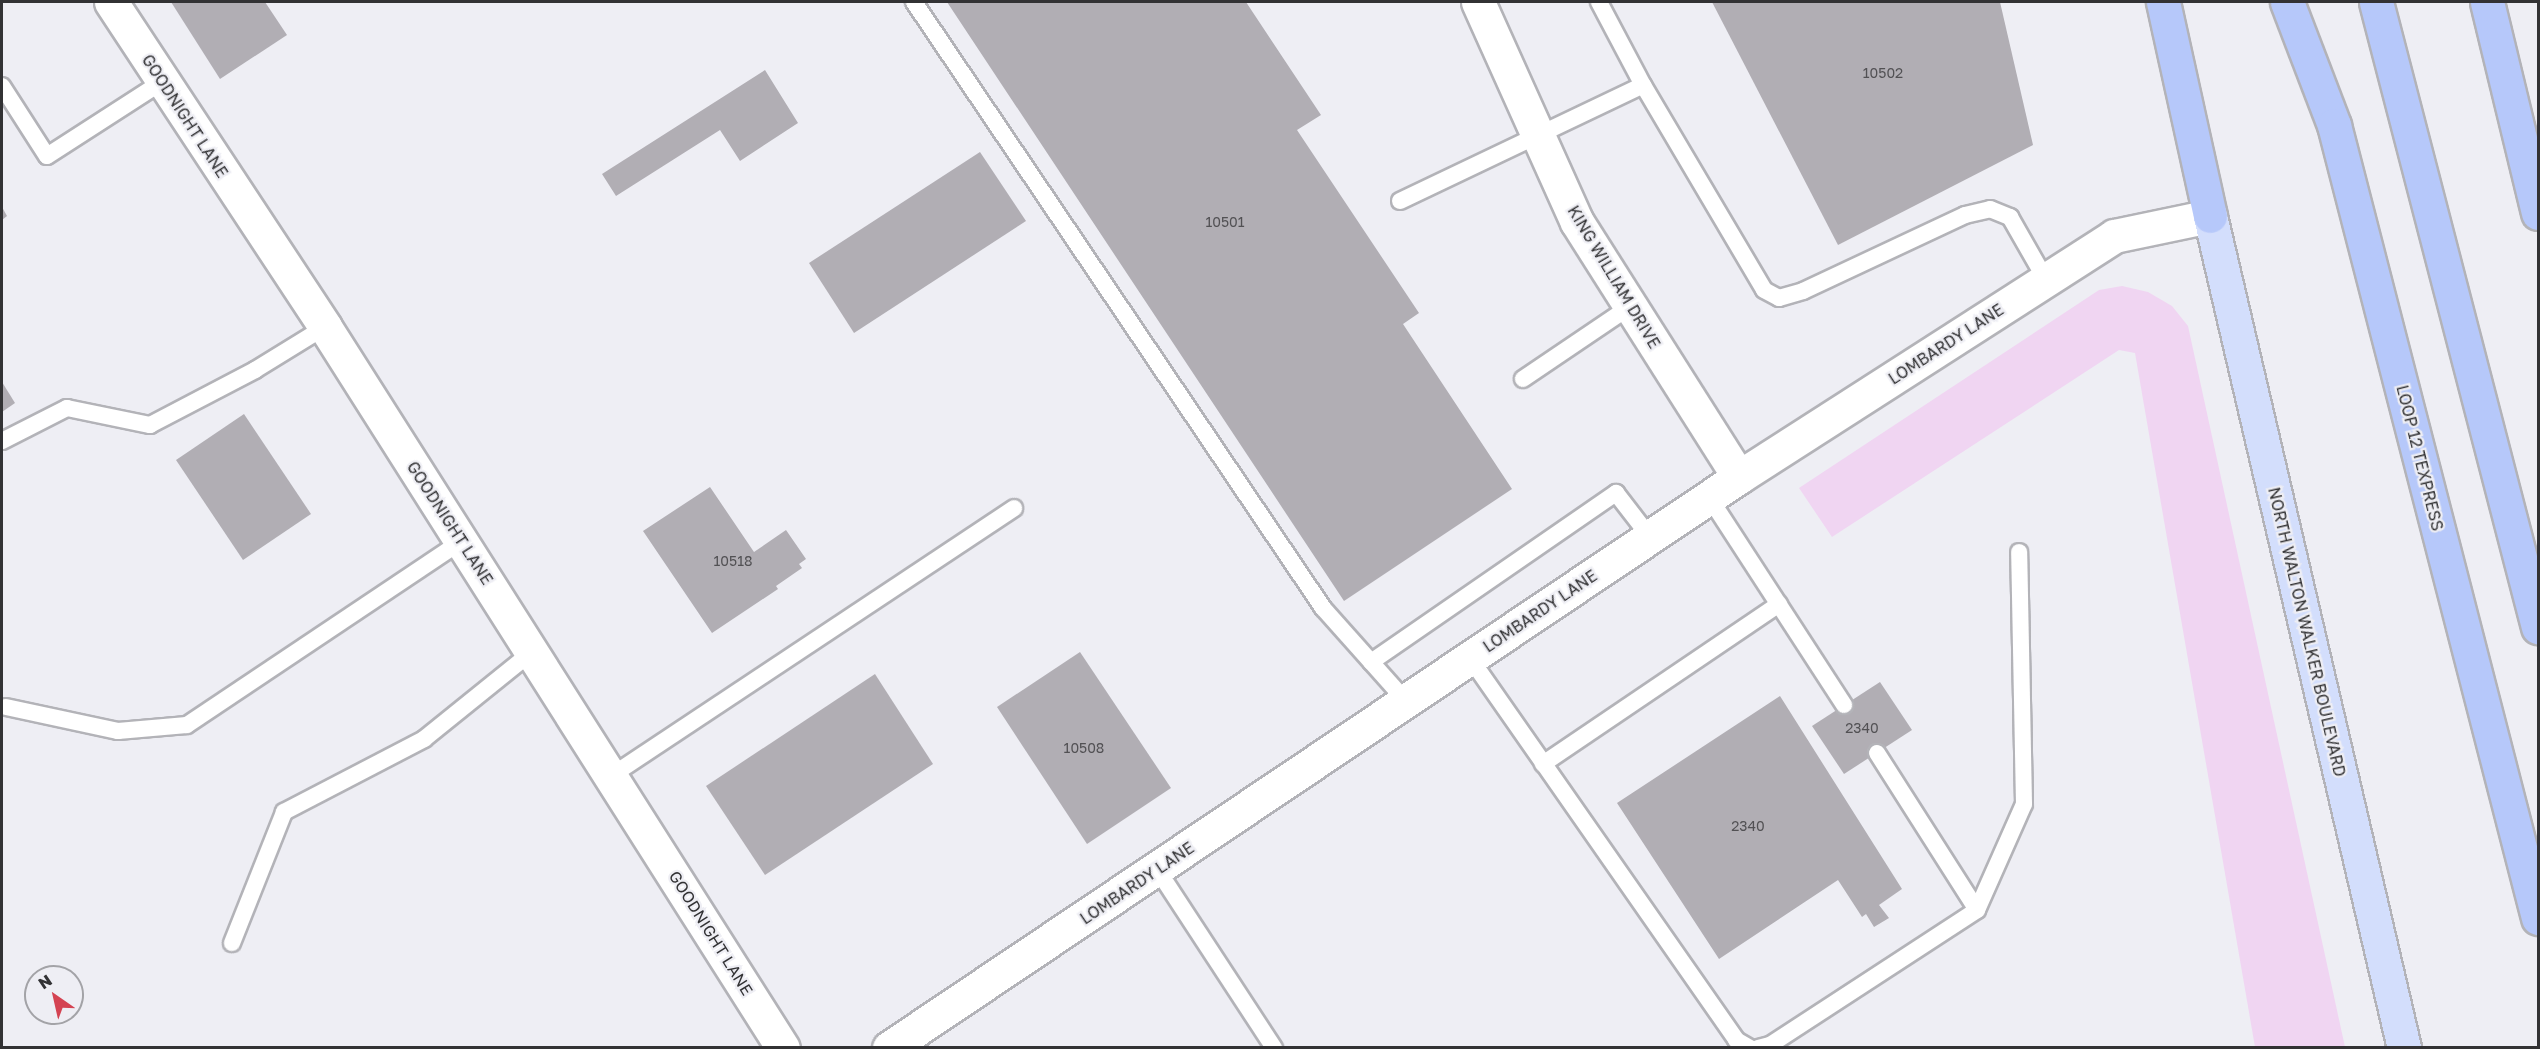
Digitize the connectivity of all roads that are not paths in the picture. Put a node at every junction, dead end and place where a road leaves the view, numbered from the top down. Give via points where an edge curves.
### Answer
1 (111, 2) edge
2 (914, 2) edge
3 (1478, 2) edge
4 (1599, 2) edge
5 (2163, 2) edge
6 (2287, 2) edge
7 (2376, 2) edge
8 (2487, 2) edge
9 (162, 82) junction
10 (1643, 85) junction
11 (2, 86) edge
12 (1535, 134) junction
13 (1400, 201) dead end
14 (2538, 213) edge
15 (2210, 216) junction
16 (2046, 280) junction
17 (1630, 306) junction
18 (325, 327) junction
19 (1523, 379) dead end
20 (2, 441) edge
21 (1739, 477) junction
22 (1709, 497) junction
23 (1014, 508) dead end
24 (1650, 537) junction
25 (462, 541) junction
26 (2019, 552) dead end
27 (1779, 604) junction
28 (2538, 627) edge
29 (532, 652) junction
30 (1470, 658) junction
31 (1371, 662) junction
32 (1406, 701) junction
33 (1844, 705) dead end
34 (6, 707) dead end
35 (1877, 753) dead end
36 (1543, 764) junction
37 (611, 776) junction
38 (1157, 869) junction
39 (1977, 910) junction
40 (2538, 918) edge
41 (232, 943) dead end
42 (783, 1047) edge
43 (889, 1047) edge
44 (1274, 1047) edge
45 (1750, 1047) edge
46 (1758, 1047) edge
47 (2404, 1047) edge

1 - 9 street, GOODNIGHT LANE
2 - 31 lane via 1323,608
3 - 12 street, KING WILLIAM DRIVE
4 - 10 lane
5 - 15 highway
6 - 40 highway, LOOP 12 TEXPRESS via 2334,125
7 - 28 highway
8 - 14 highway
9 - 11 lane via 47,156
9 - 18 street, GOODNIGHT LANE
10 - 12 lane
10 - 16 lane via 1764,290 1779,298 1803,291 1965,214 1990,209 2010,217
12 - 13 lane
12 - 17 street, KING WILLIAM DRIVE via 1577,222
15 - 16 street, LOMBARDY LANE via 2114,236
15 - 47 main road, NORTH WALTON WALKER BOULEVARD
16 - 21 street, LOMBARDY LANE
17 - 19 lane
17 - 21 street, KING WILLIAM DRIVE
18 - 20 lane via 255,370 150,425 67,408
18 - 25 street, GOODNIGHT LANE
21 - 22 street, LOMBARDY LANE
22 - 24 street, LOMBARDY LANE
22 - 27 lane
23 - 37 lane
24 - 30 street, LOMBARDY LANE
24 - 31 lane via 1616,493
25 - 29 street, GOODNIGHT LANE
25 - 34 lane via 187,725 118,731
26 - 39 lane via 2024,804
27 - 33 lane
27 - 36 lane
29 - 37 street, GOODNIGHT LANE
29 - 41 lane via 424,740 284,812
30 - 32 street, LOMBARDY LANE
30 - 36 lane
31 - 32 lane
32 - 38 street, LOMBARDY LANE
35 - 39 lane
36 - 45 lane via 1736,1040
37 - 42 street, GOODNIGHT LANE
38 - 43 street, LOMBARDY LANE
38 - 44 lane
39 - 46 lane via 1770,1045

